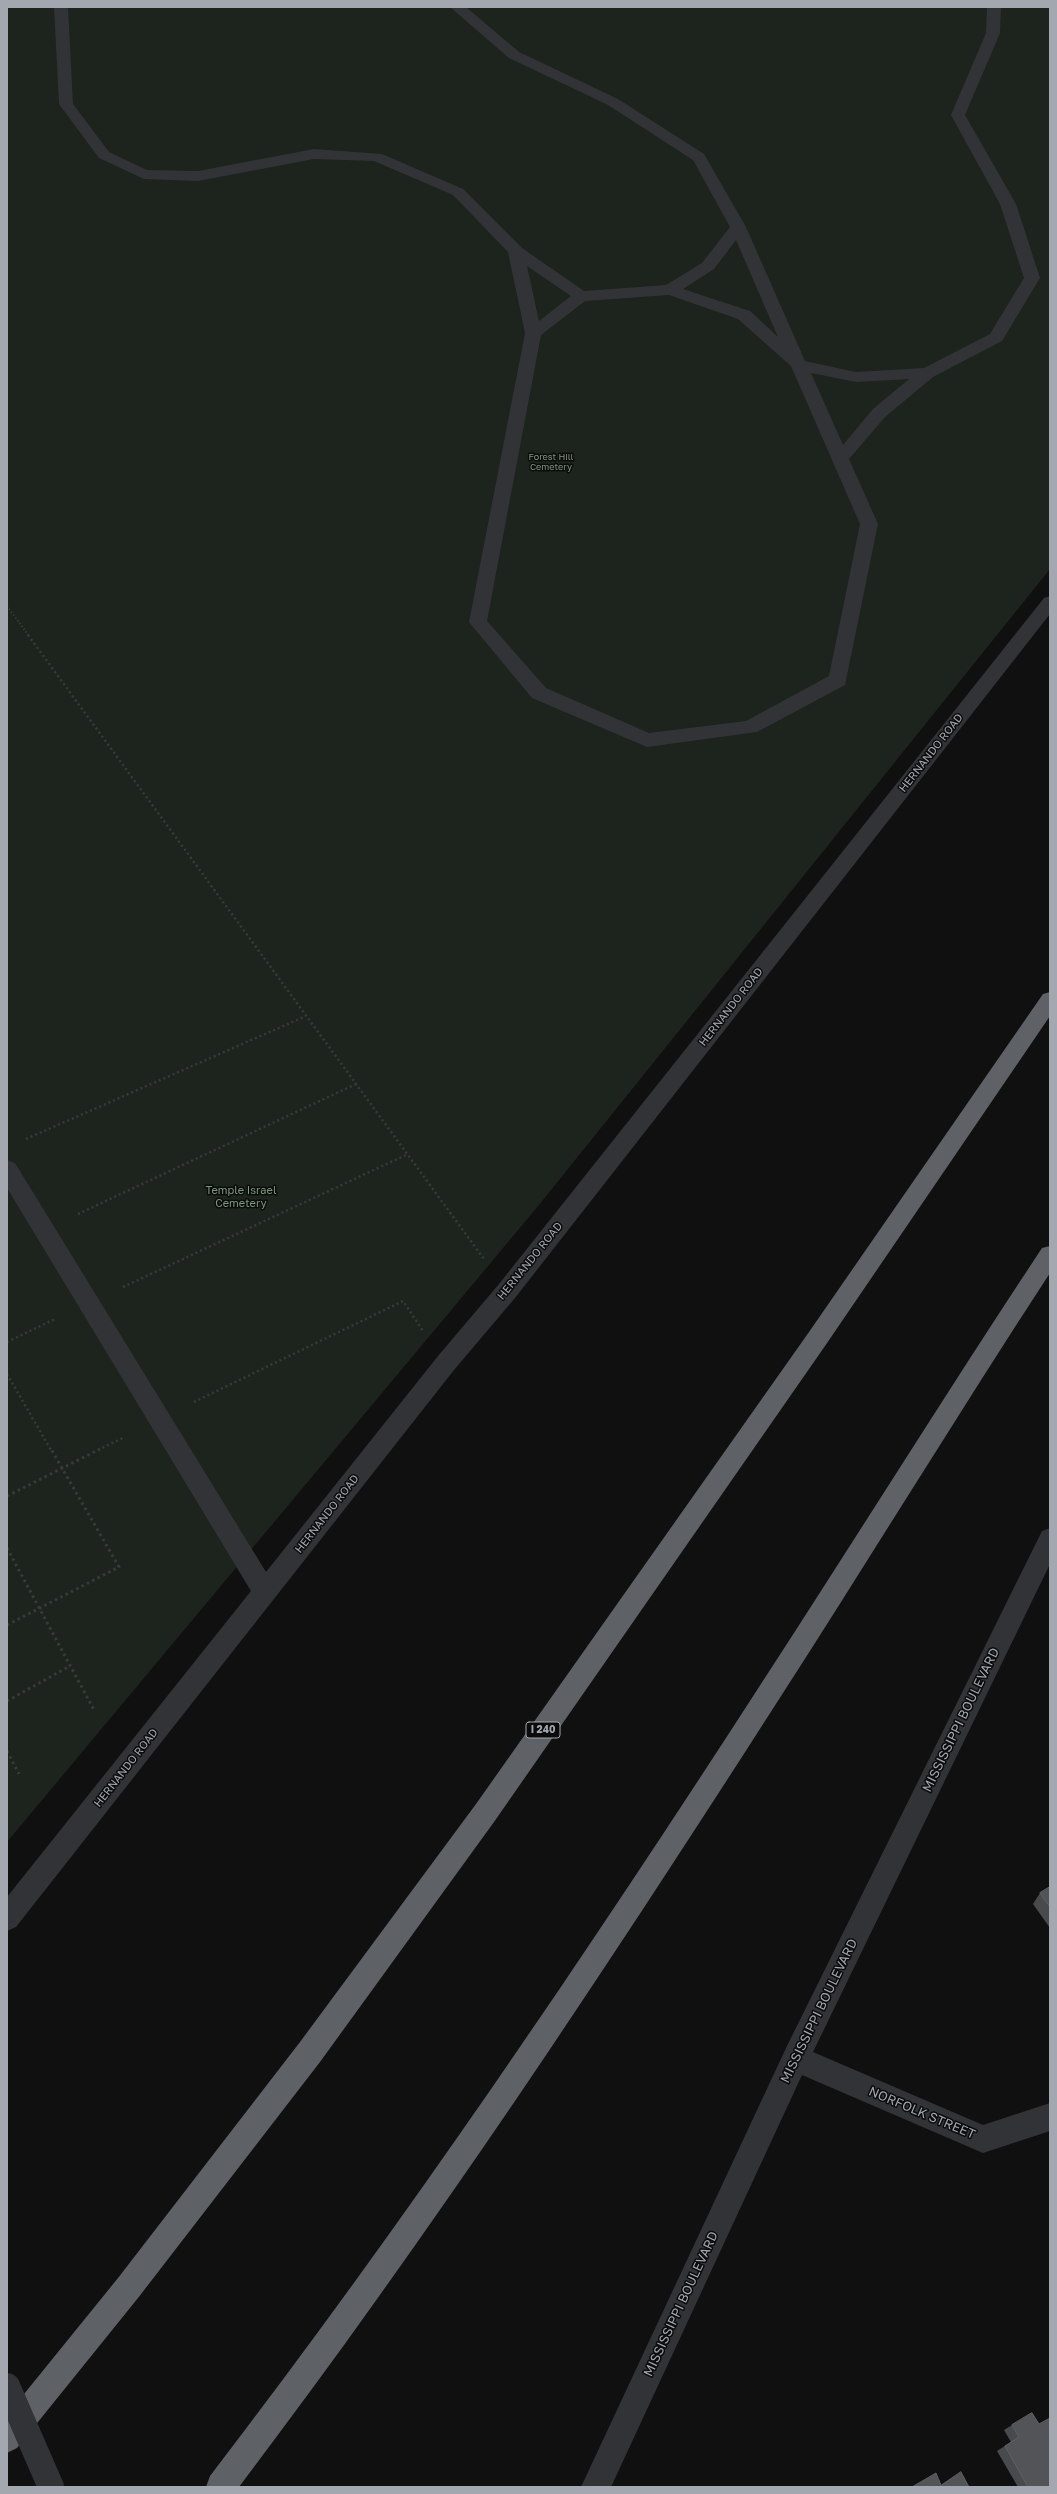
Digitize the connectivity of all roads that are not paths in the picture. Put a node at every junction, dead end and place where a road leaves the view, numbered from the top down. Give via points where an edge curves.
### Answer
1 (61, 7) edge
2 (457, 7) edge
3 (994, 7) edge
4 (738, 226) junction
5 (516, 251) junction
6 (670, 290) junction
7 (581, 296) junction
8 (533, 334) junction
9 (801, 366) junction
10 (927, 373) junction
11 (841, 458) junction
12 (1050, 602) edge
13 (1050, 1000) edge
14 (7, 1169) edge
15 (1050, 1255) edge
16 (1050, 1539) edge
17 (266, 1592) junction
18 (7, 1918) edge
19 (796, 2058) junction
20 (1050, 2117) edge
21 (7, 2386) edge
22 (7, 2438) edge
23 (51, 2487) edge
24 (221, 2487) edge
25 (596, 2487) edge

1 - 5 street via 66,104 104,156 144,174 198,176 314,154 377,157 458,192
2 - 4 street via 514,55 613,102 699,157
3 - 10 street via 993,33 958,116 1008,204 1032,278 996,337
4 - 6 street via 708,266
4 - 9 street
5 - 7 street
5 - 8 street
6 - 7 street
6 - 9 street via 744,315
7 - 8 street
8 - 11 street via 478,622 539,693 647,740 750,727 838,680 869,524
9 - 10 street via 856,377
9 - 11 street
10 - 11 street via 879,413
12 - 17 street, HERNANDO ROAD via 507,1291 446,1363
13 - 22 highway, I 240 via 817,1339 485,1813 310,2052 128,2288
14 - 17 street
15 - 24 highway via 732,1750 579,1982 402,2243
16 - 19 street, MISSISSIPPI BOULEVARD
17 - 18 street, HERNANDO ROAD
19 - 20 street, NORFOLK STREET via 983,2139
19 - 25 street, MISSISSIPPI BOULEVARD
21 - 23 street, bridge

